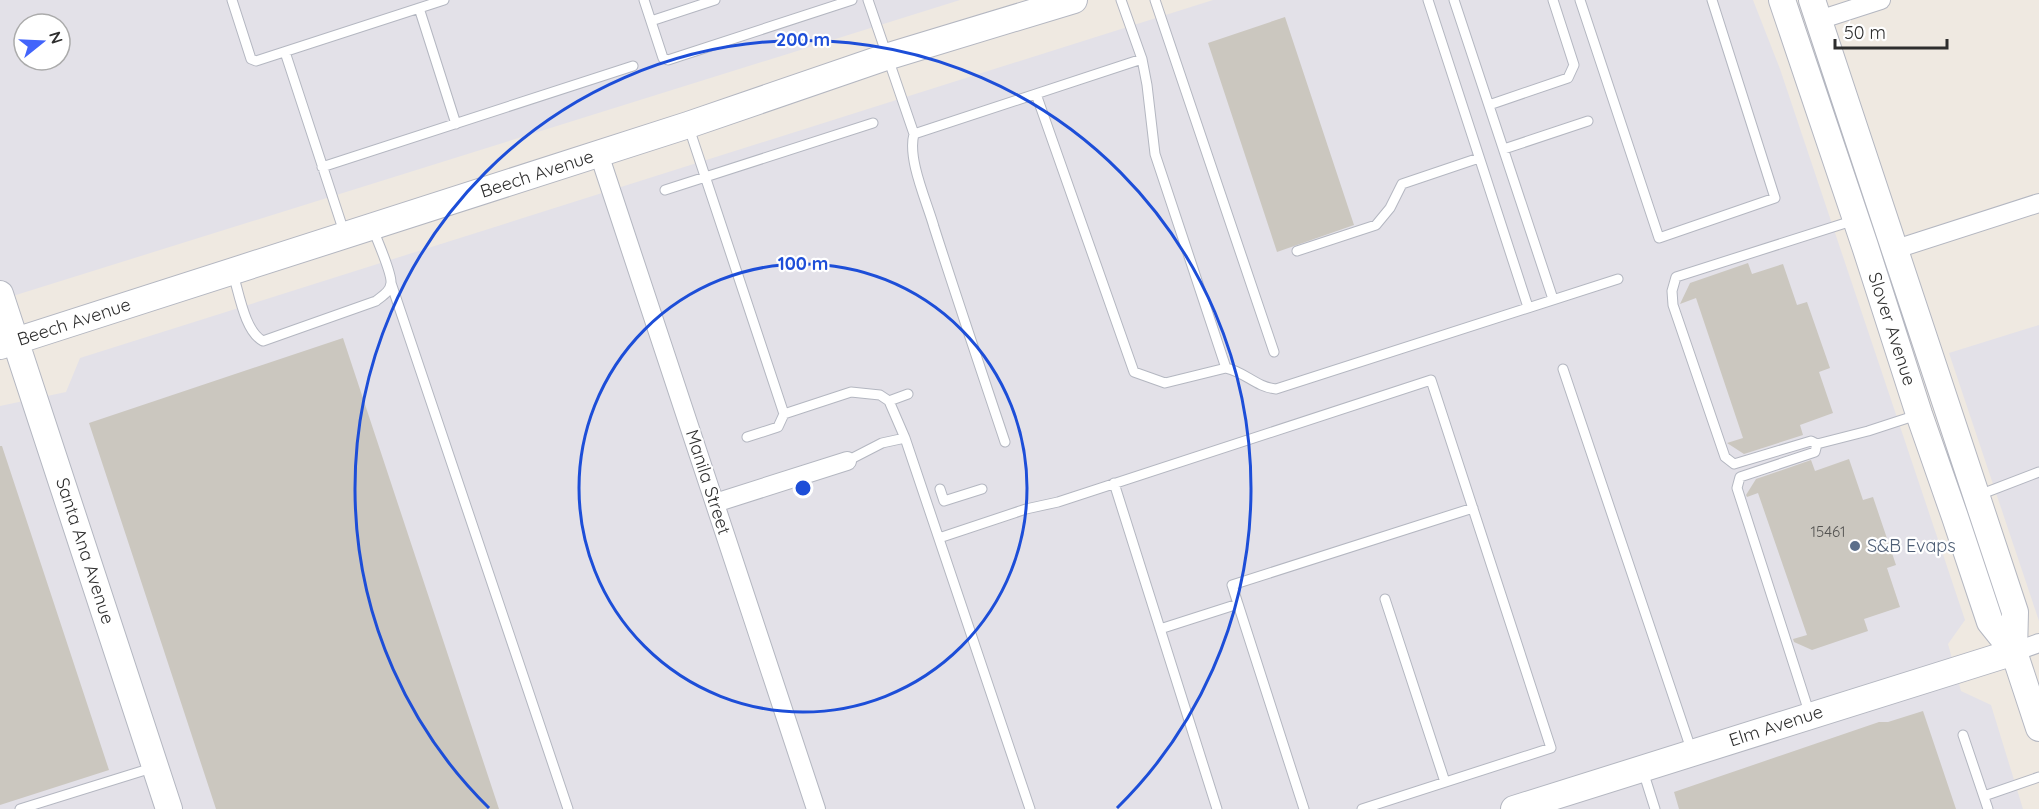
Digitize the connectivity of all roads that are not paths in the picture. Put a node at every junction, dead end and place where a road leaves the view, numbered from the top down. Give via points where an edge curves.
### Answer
1 (232, 0) edge
2 (444, 0) edge
3 (644, 0) edge
4 (716, 0) edge
5 (852, 0) edge
6 (868, 0) edge
7 (1074, 0) edge
8 (1120, 0) edge
9 (1155, 0) edge
10 (1428, 0) edge
11 (1454, 0) edge
12 (1553, 0) edge
13 (1580, 0) edge
14 (1712, 0) edge
15 (1782, 0) edge
16 (1881, 0) edge
17 (419, 8) junction
18 (1816, 10) edge
19 (651, 21) junction
20 (285, 52) junction
21 (886, 57) junction
22 (1142, 59) junction
23 (633, 66) dead end
24 (1036, 94) junction
25 (1489, 105) junction
26 (1588, 122) dead end
27 (456, 123) junction
28 (873, 123) dead end
29 (688, 126) junction
30 (914, 134) junction
31 (1503, 149) junction
32 (599, 154) junction
33 (1479, 158) junction
34 (322, 167) junction
35 (705, 178) junction
36 (665, 190) dead end
37 (2039, 203) edge
38 (1856, 220) junction
39 (372, 227) junction
40 (345, 236) junction
41 (1896, 249) junction
42 (1297, 251) dead end
43 (232, 272) junction
44 (1618, 279) dead end
45 (391, 283) junction
46 (0, 294) edge
47 (1553, 299) junction
48 (1528, 307) junction
49 (8, 343) edge
50 (1274, 352) dead end
51 (1226, 368) junction
52 (1563, 369) dead end
53 (908, 394) dead end
54 (889, 401) junction
55 (784, 414) junction
56 (1918, 414) junction
57 (747, 437) dead end
58 (905, 438) junction
59 (1005, 442) dead end
60 (1817, 444) junction
61 (847, 461) joint
62 (2039, 472) edge
63 (1114, 483) junction
64 (940, 489) dead end
65 (982, 489) dead end
66 (1977, 496) junction
67 (715, 503) junction
68 (1473, 508) junction
69 (939, 538) junction
70 (1385, 599) dead end
71 (1238, 604) junction
72 (1160, 629) junction
73 (2039, 643) edge
74 (2013, 652) junction
75 (1810, 715) junction
76 (2039, 728) edge
77 (1963, 735) dead end
78 (1692, 752) junction
79 (156, 767) junction
80 (1642, 768) junction
81 (2039, 777) edge
82 (1445, 782) junction
83 (1984, 796) junction
84 (165, 808) edge
85 (20, 809) edge
86 (568, 809) edge
87 (816, 809) edge
88 (1030, 809) edge
89 (1217, 809) edge
90 (1304, 809) edge
91 (1362, 809) edge
92 (1514, 809) edge
93 (1655, 809) edge
94 (1988, 809) edge

1 - 20 lane via 251,59
2 - 17 lane
3 - 19 lane
4 - 19 lane
5 - 19 lane via 668,60 663,58
6 - 21 lane
7 - 21 main road, Beech Avenue
8 - 22 lane
9 - 50 lane
10 - 33 lane
11 - 25 lane
12 - 25 lane via 1574,65 1568,78
13 - 14 lane via 1659,238 1775,198
15 - 38 main road, Slover Avenue
16 - 18 street
17 - 20 lane
17 - 27 lane
18 - 41 main road, Slover Avenue
20 - 34 lane
21 - 29 main road, Beech Avenue
21 - 30 lane
22 - 24 lane
22 - 51 lane via 1155,154
23 - 27 lane
24 - 30 lane
24 - 51 lane via 1134,372 1165,383
25 - 31 lane
26 - 31 lane
27 - 34 lane
28 - 35 lane
29 - 32 main road, Beech Avenue
29 - 35 lane
30 - 59 lane via 911,145 918,174
31 - 47 lane
32 - 39 main road, Beech Avenue
32 - 67 street, Manila Street
33 - 42 lane via 1402,184 1376,225
33 - 48 lane
34 - 40 lane
35 - 36 lane
35 - 55 lane
37 - 41 street
38 - 56 main road, Slover Avenue
38 - 60 lane via 1676,277 1672,291 1673,305 1725,457 1734,464 1811,441
39 - 40 main road, Beech Avenue
39 - 45 lane
40 - 43 main road, Beech Avenue
41 - 66 main road, Slover Avenue
43 - 45 lane via 249,327 263,342 376,301 387,293
43 - 49 main road, Beech Avenue
44 - 47 lane
45 - 86 lane
46 - 49 main road, Santa Ana Avenue
47 - 48 lane
48 - 51 lane via 1276,389 1256,384
49 - 79 main road, Santa Ana Avenue
52 - 78 lane
53 - 54 lane
54 - 55 lane via 880,395 851,392
54 - 58 lane
55 - 57 lane via 778,427
56 - 60 lane
56 - 74 main road, Slover Avenue via 1990,622
58 - 61 lane via 882,443
58 - 69 lane
60 - 75 lane via 1815,452 1740,477 1737,488
61 - 67 street
62 - 66 lane
63 - 68 lane via 1431,380
63 - 69 lane
63 - 72 lane
64 - 65 lane via 944,501
66 - 74 main road, Slover Avenue via 2015,612
67 - 87 street, Manila Street
68 - 71 lane via 1232,585
68 - 82 lane via 1551,748
69 - 88 lane
70 - 82 lane
71 - 72 lane
71 - 90 lane
72 - 89 lane
73 - 74 street, Elm Avenue
74 - 75 main road, Elm Avenue
74 - 76 main road, Slover Avenue
75 - 78 main road, Elm Avenue
77 - 83 lane
78 - 80 main road, Elm Avenue
79 - 84 main road, Santa Ana Avenue
79 - 85 lane
80 - 92 main road, Elm Avenue via 1558,799
80 - 93 lane
81 - 83 lane
82 - 91 lane
83 - 94 lane

